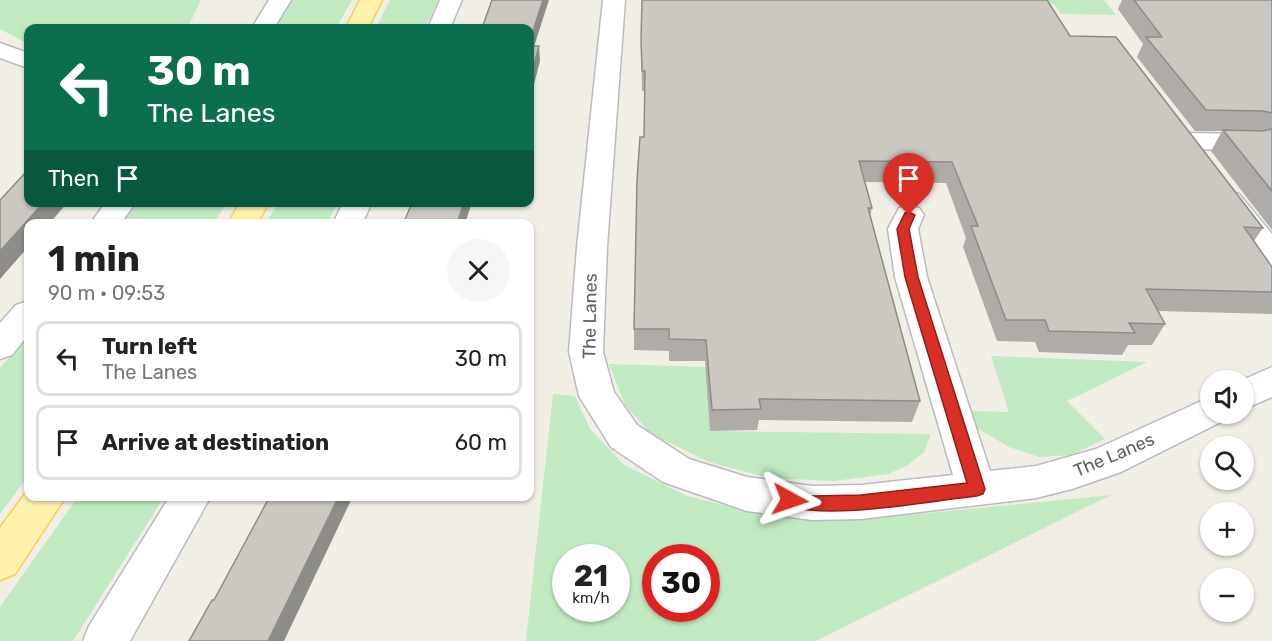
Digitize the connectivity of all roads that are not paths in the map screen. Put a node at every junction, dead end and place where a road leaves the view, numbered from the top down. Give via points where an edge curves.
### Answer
1 (280, 0) edge
2 (371, 0) edge
3 (451, 0) edge
4 (614, 0) edge
5 (265, 24) edge
6 (359, 24) edge
7 (441, 24) edge
8 (0, 50) edge
9 (24, 59) edge
10 (1250, 142) edge
11 (118, 207) edge
12 (909, 215) dead end
13 (108, 219) edge
14 (1272, 255) edge
15 (24, 318) edge
16 (0, 346) edge
17 (1272, 381) edge
18 (1254, 390) edge
19 (1200, 416) edge
20 (977, 489) junction
21 (43, 501) edge
22 (189, 501) edge
23 (0, 561) edge
24 (105, 641) edge

1 - 5 street
2 - 6 main road
3 - 7 street
4 - 20 street, The Lanes via 586,352 597,396 624,436 677,471 747,495 812,503 861,502
8 - 9 street
10 - 14 street via 1178,132
11 - 13 street
12 - 20 street via 903,229 912,277
15 - 16 street
17 - 18 street
19 - 20 street, The Lanes via 1108,461 1072,473
21 - 23 main road
22 - 24 street

